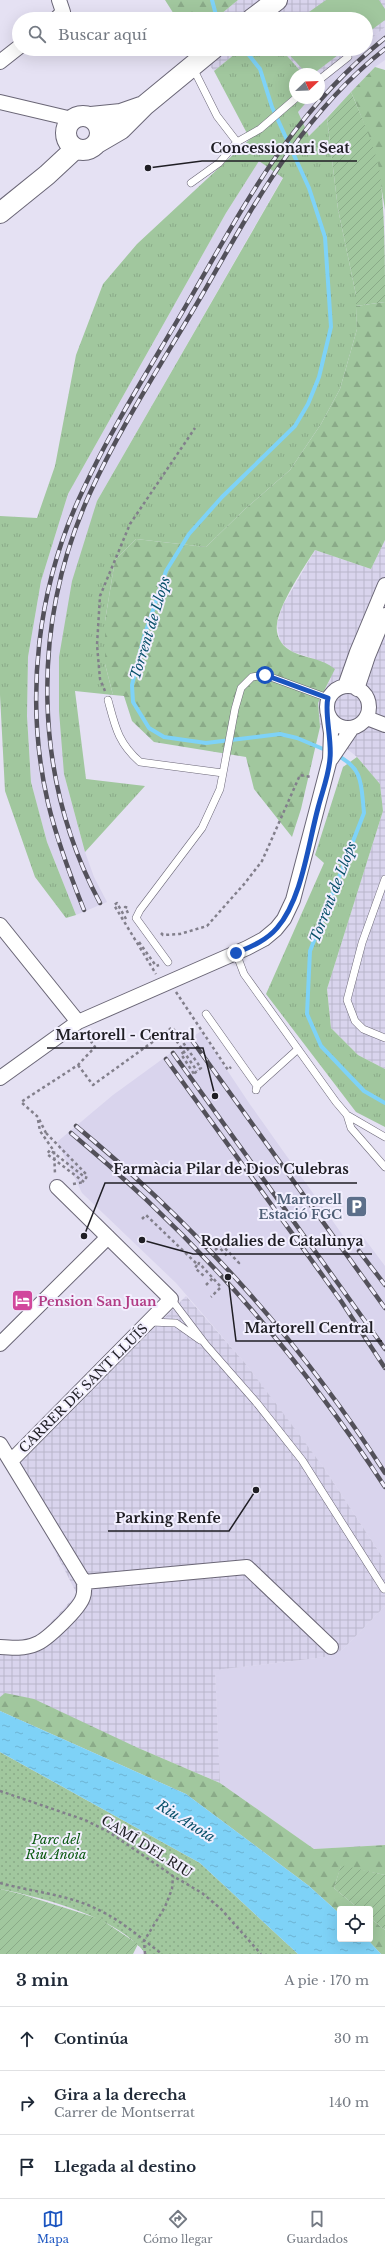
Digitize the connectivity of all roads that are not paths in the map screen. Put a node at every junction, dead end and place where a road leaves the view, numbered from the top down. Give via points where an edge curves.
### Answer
1 (276, 0) edge
2 (261, 12) edge
3 (12, 53) edge
4 (204, 56) edge
5 (348, 57) dead end
6 (0, 62) edge
7 (192, 66) junction
8 (325, 75) edge
9 (0, 102) edge
10 (289, 104) edge
11 (145, 105) junction
12 (82, 118) junction
13 (237, 142) junction
14 (97, 143) junction
15 (75, 149) junction
16 (191, 183) dead end
17 (0, 212) edge
18 (385, 584) edge
19 (385, 615) edge
20 (351, 687) junction
21 (328, 698) junction
22 (108, 700) road end
23 (328, 714) junction
24 (367, 718) junction
25 (385, 725) edge
26 (342, 733) junction
27 (223, 773) junction
28 (385, 878) edge
29 (0, 925) edge
30 (236, 953) junction
31 (168, 962) dead end
32 (206, 1014) dead end
33 (78, 1022) junction
34 (385, 1038) edge
35 (298, 1049) junction
36 (0, 1078) edge
37 (347, 1115) junction
38 (385, 1137) edge
39 (385, 1167) edge
40 (57, 1187) road end
41 (108, 1236) junction
42 (172, 1299) junction
43 (148, 1322) junction
44 (0, 1344) edge
45 (206, 1344) junction
46 (0, 1444) edge
47 (11, 1461) junction
48 (84, 1582) junction
49 (384, 1589) dead end
50 (0, 1647) edge
51 (331, 1647) dead end

1 - 2 main road
3 - 6 street
4 - 7 main road
5 - 8 lane
7 - 11 main road
7 - 13 lane via 217,116
9 - 12 street
10 - 13 lane via 260,129
11 - 12 main road via 121,114
11 - 14 main road via 121,129
12 - 14 main road via 99,126
12 - 15 main road via 69,123 67,134
13 - 16 lane via 219,163
14 - 15 main road via 88,150
15 - 17 main road via 48,175
18 - 20 street
19 - 20 street via 368,656
20 - 21 street via 338,688
20 - 24 street via 367,697 370,711
21 - 23 street
21 - 27 lane via 265,675 252,677 241,688
22 - 27 lane via 117,734 130,753 140,762
23 - 26 street
23 - 26 street
24 - 25 street
24 - 26 street via 360,725
26 - 30 street via 330,759 290,908 270,935
27 - 31 lane via 220,789 202,828 136,918
28 - 34 lane via 362,943 348,1000 350,1011 359,1025
29 - 33 street
30 - 33 street
30 - 35 lane via 244,974
32 - 35 lane via 256,1089
33 - 36 street
35 - 37 lane
37 - 38 lane
37 - 39 lane via 350,1128
40 - 41 street
41 - 42 street
41 - 44 street
42 - 43 street, CARRER DE SANT LLUÍS
42 - 45 lane
43 - 45 lane via 176,1323
43 - 47 street, CARRER DE SANT LLUÍS
45 - 49 lane via 302,1460
46 - 47 street
47 - 48 street
48 - 50 street via 82,1601 49,1637 25,1648
48 - 51 street via 247,1567

